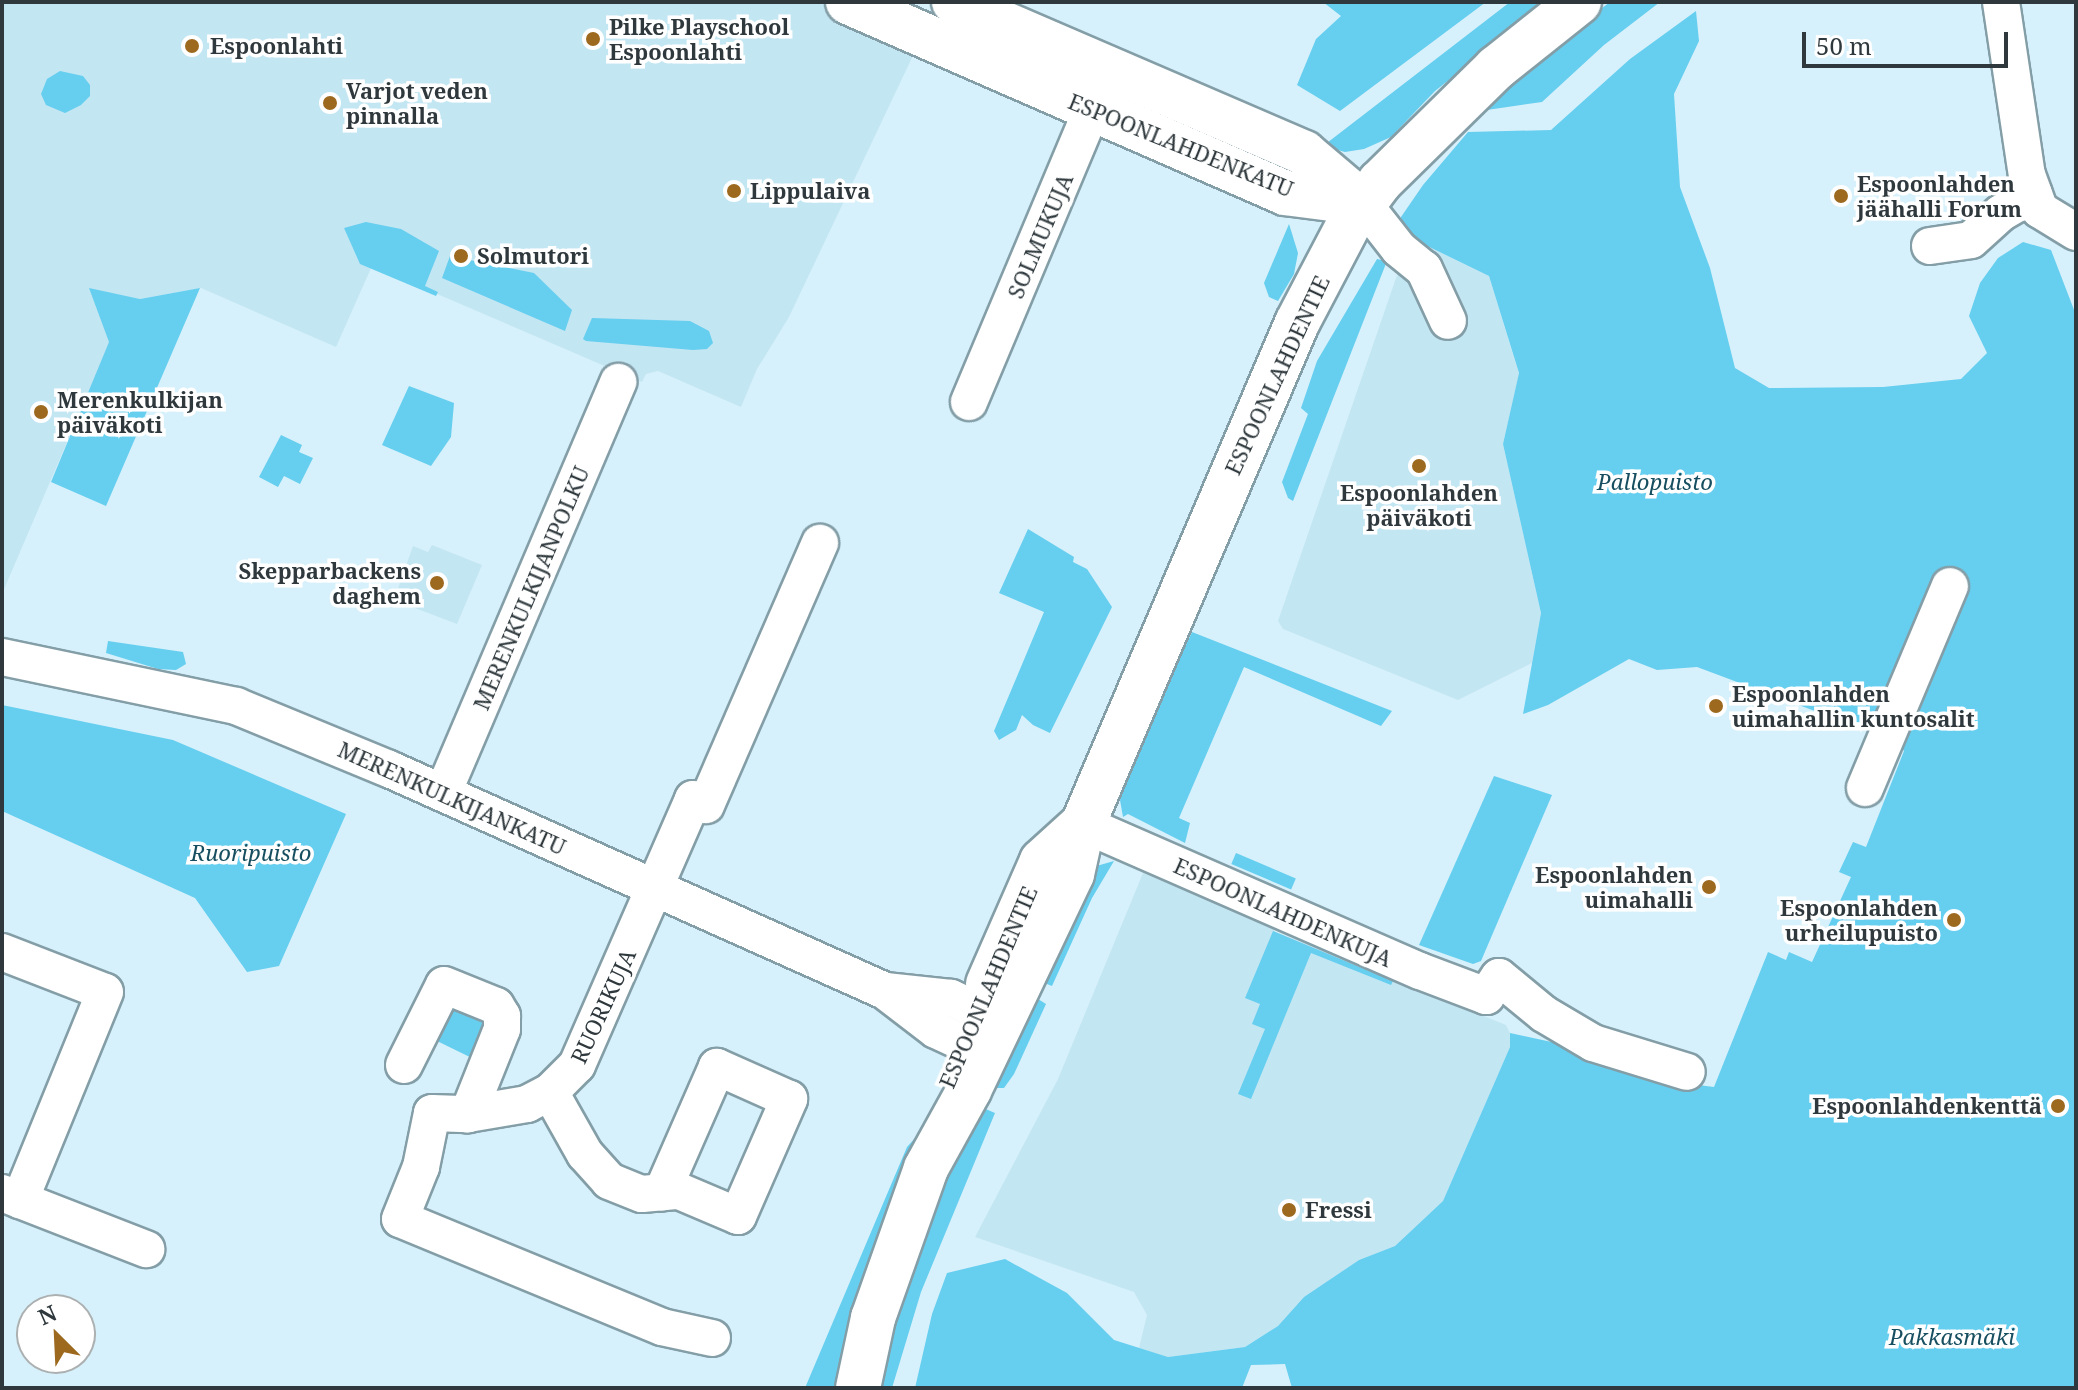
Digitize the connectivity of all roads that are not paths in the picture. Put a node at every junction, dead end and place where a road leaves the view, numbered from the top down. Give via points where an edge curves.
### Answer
1 (848, 2) edge
2 (954, 2) edge
3 (1579, 2) edge
4 (2001, 2) edge
5 (936, 43) junction
6 (1109, 69) junction
7 (1092, 110) junction
8 (2034, 194) junction
9 (1363, 203) junction
10 (2076, 232) edge
11 (1930, 246) dead end
12 (1448, 321) dead end
13 (618, 382) dead end
14 (969, 402) dead end
15 (820, 543) dead end
16 (1950, 586) dead end
17 (2, 657) edge
18 (1865, 788) dead end
19 (443, 793) junction
20 (1083, 824) junction
21 (656, 889) junction
22 (2, 952) edge
23 (978, 1029) junction
24 (404, 1065) dead end
25 (1687, 1072) dead end
26 (550, 1092) junction
27 (468, 1114) junction
28 (662, 1192) dead end
29 (11, 1197) edge
30 (146, 1249) dead end
31 (712, 1338) dead end
32 (858, 1388) edge

1 - 5 main road, ESPOONLAHDENKATU
2 - 5 street
2 - 6 main road, ESPOONLAHDENKATU
3 - 9 main road, ESPOONLAHDENTIE via 1485,78
4 - 8 street
5 - 7 main road, ESPOONLAHDENKATU
6 - 7 street, SOLMUKUJA
6 - 9 main road, ESPOONLAHDENKATU via 1304,153
7 - 9 main road, ESPOONLAHDENKATU via 1285,193
7 - 14 street, SOLMUKUJA
8 - 10 street via 2040,210
8 - 11 street via 2001,213 1971,240
9 - 12 street via 1399,249 1424,269
9 - 20 main road, ESPOONLAHDENTIE via 1297,323
13 - 19 street, MERENKULKIJANPOLKU
15 - 21 street, RUORIKUJA via 706,805 693,799
16 - 18 street
17 - 19 street, MERENKULKIJANKATU via 236,706
19 - 21 street, MERENKULKIJANKATU
20 - 23 main road, ESPOONLAHDENTIE via 1072,874
20 - 25 street, ESPOONLAHDENKUJA via 1486,996 1499,977 1544,1014 1593,1043
21 - 23 street, MERENKULKIJANKATU via 885,991 936,1030
21 - 26 street, RUORIKUJA via 577,1065
22 - 29 street via 105,992
23 - 32 main road, ESPOONLAHDENTIE via 945,1080 926,1168 873,1318
24 - 27 street via 444,985 496,1006 502,1029
26 - 27 street, RUORIKUJA via 527,1104
26 - 28 street via 585,1154 609,1181 642,1194
27 - 31 street, RUORIKUJA via 432,1113 421,1167 400,1219 662,1327
29 - 30 street

